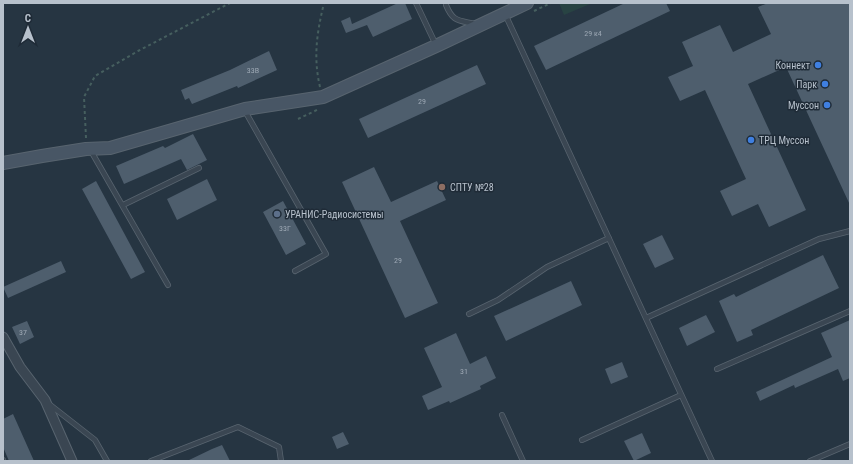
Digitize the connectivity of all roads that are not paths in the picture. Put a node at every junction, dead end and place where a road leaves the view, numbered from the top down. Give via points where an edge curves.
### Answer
1 (416, 3) edge
2 (527, 3) edge
3 (446, 5) dead end
4 (505, 14) junction
5 (480, 25) junction
6 (436, 46) junction
7 (245, 109) junction
8 (88, 149) junction
9 (3, 163) edge
10 (199, 168) dead end
11 (123, 205) junction
12 (850, 231) edge
13 (609, 238) junction
14 (295, 271) dead end
15 (168, 285) dead end
16 (850, 311) edge
17 (469, 314) dead end
18 (646, 318) junction
19 (3, 337) edge
20 (717, 369) dead end
21 (681, 395) junction
22 (45, 400) junction
23 (502, 414) dead end
24 (582, 440) dead end
25 (850, 444) edge
26 (72, 461) edge
27 (107, 461) edge
28 (151, 461) edge
29 (281, 461) edge
30 (523, 461) edge
31 (712, 461) edge
32 (810, 461) edge

1 - 6 lane
2 - 4 street
3 - 5 lane via 450,15 458,20
4 - 5 street
4 - 13 lane
5 - 6 street
6 - 7 street via 323,97
7 - 8 street via 110,148
7 - 14 lane via 326,254
8 - 9 street
8 - 11 lane
10 - 11 lane
11 - 15 lane
12 - 18 lane via 819,239
13 - 17 lane via 547,267 498,300
13 - 18 lane
16 - 20 lane
18 - 21 lane
19 - 22 street via 20,367
21 - 24 lane
21 - 31 lane
22 - 26 street
22 - 27 lane via 95,440
23 - 30 lane
25 - 32 lane
28 - 29 lane via 238,427 279,447

